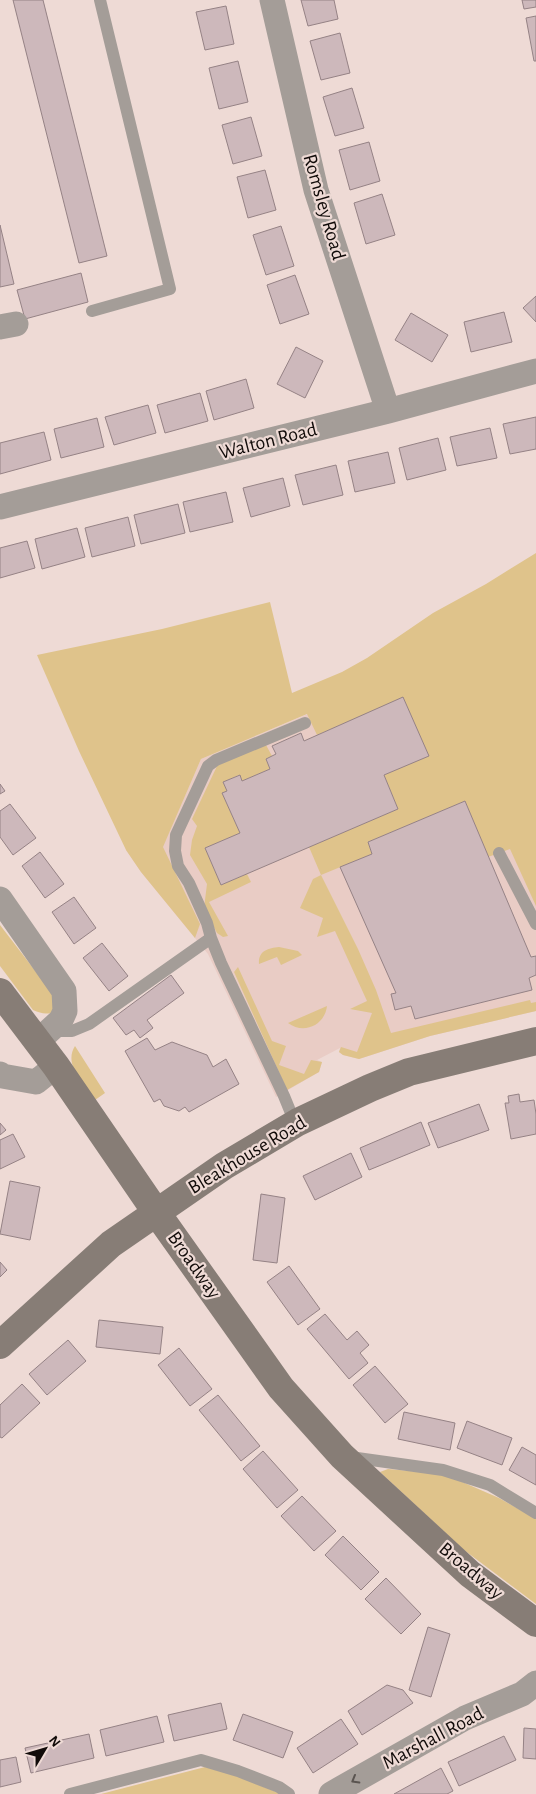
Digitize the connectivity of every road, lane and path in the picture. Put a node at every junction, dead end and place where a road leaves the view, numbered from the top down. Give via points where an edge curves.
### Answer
1 (100, 0) edge
2 (272, 0) edge
3 (92, 311) dead end
4 (536, 371) edge
5 (388, 411) junction
6 (0, 507) edge
7 (305, 723) dead end
8 (499, 853) dead end
9 (0, 899) edge
10 (536, 924) edge
11 (211, 938) junction
12 (0, 992) edge
13 (43, 1036) junction
14 (536, 1041) edge
15 (56, 1066) junction
16 (0, 1074) edge
17 (295, 1124) junction
18 (156, 1212) junction
19 (0, 1345) edge
20 (342, 1456) junction
21 (536, 1513) edge
22 (536, 1623) edge
23 (536, 1683) edge
24 (70, 1794) edge
25 (289, 1794) edge
26 (331, 1794) edge

1 - 3 lane via 170,289
2 - 5 street, Romsley Road via 316,190
4 - 5 street, Walton Road
5 - 6 street, Walton Road
7 - 11 lane via 208,766 176,835 178,866 189,883
8 - 10 lane
9 - 13 street via 64,992 65,1011 61,1020
11 - 13 lane via 89,1024
11 - 17 lane
12 - 13 street, Broadway
13 - 15 street, Broadway
14 - 17 street, Bleakhouse Road via 409,1072
15 - 16 street via 36,1082
15 - 18 street, Broadway
17 - 18 street, Bleakhouse Road
18 - 19 street, Bleakhouse Road via 111,1244
18 - 20 street, Broadway via 281,1388
20 - 21 lane via 443,1470 490,1485
20 - 22 street, Broadway via 470,1574
23 -> 26 street, Marshall Road via 522,1694 465,1718
24 - 25 lane via 201,1760 238,1771

